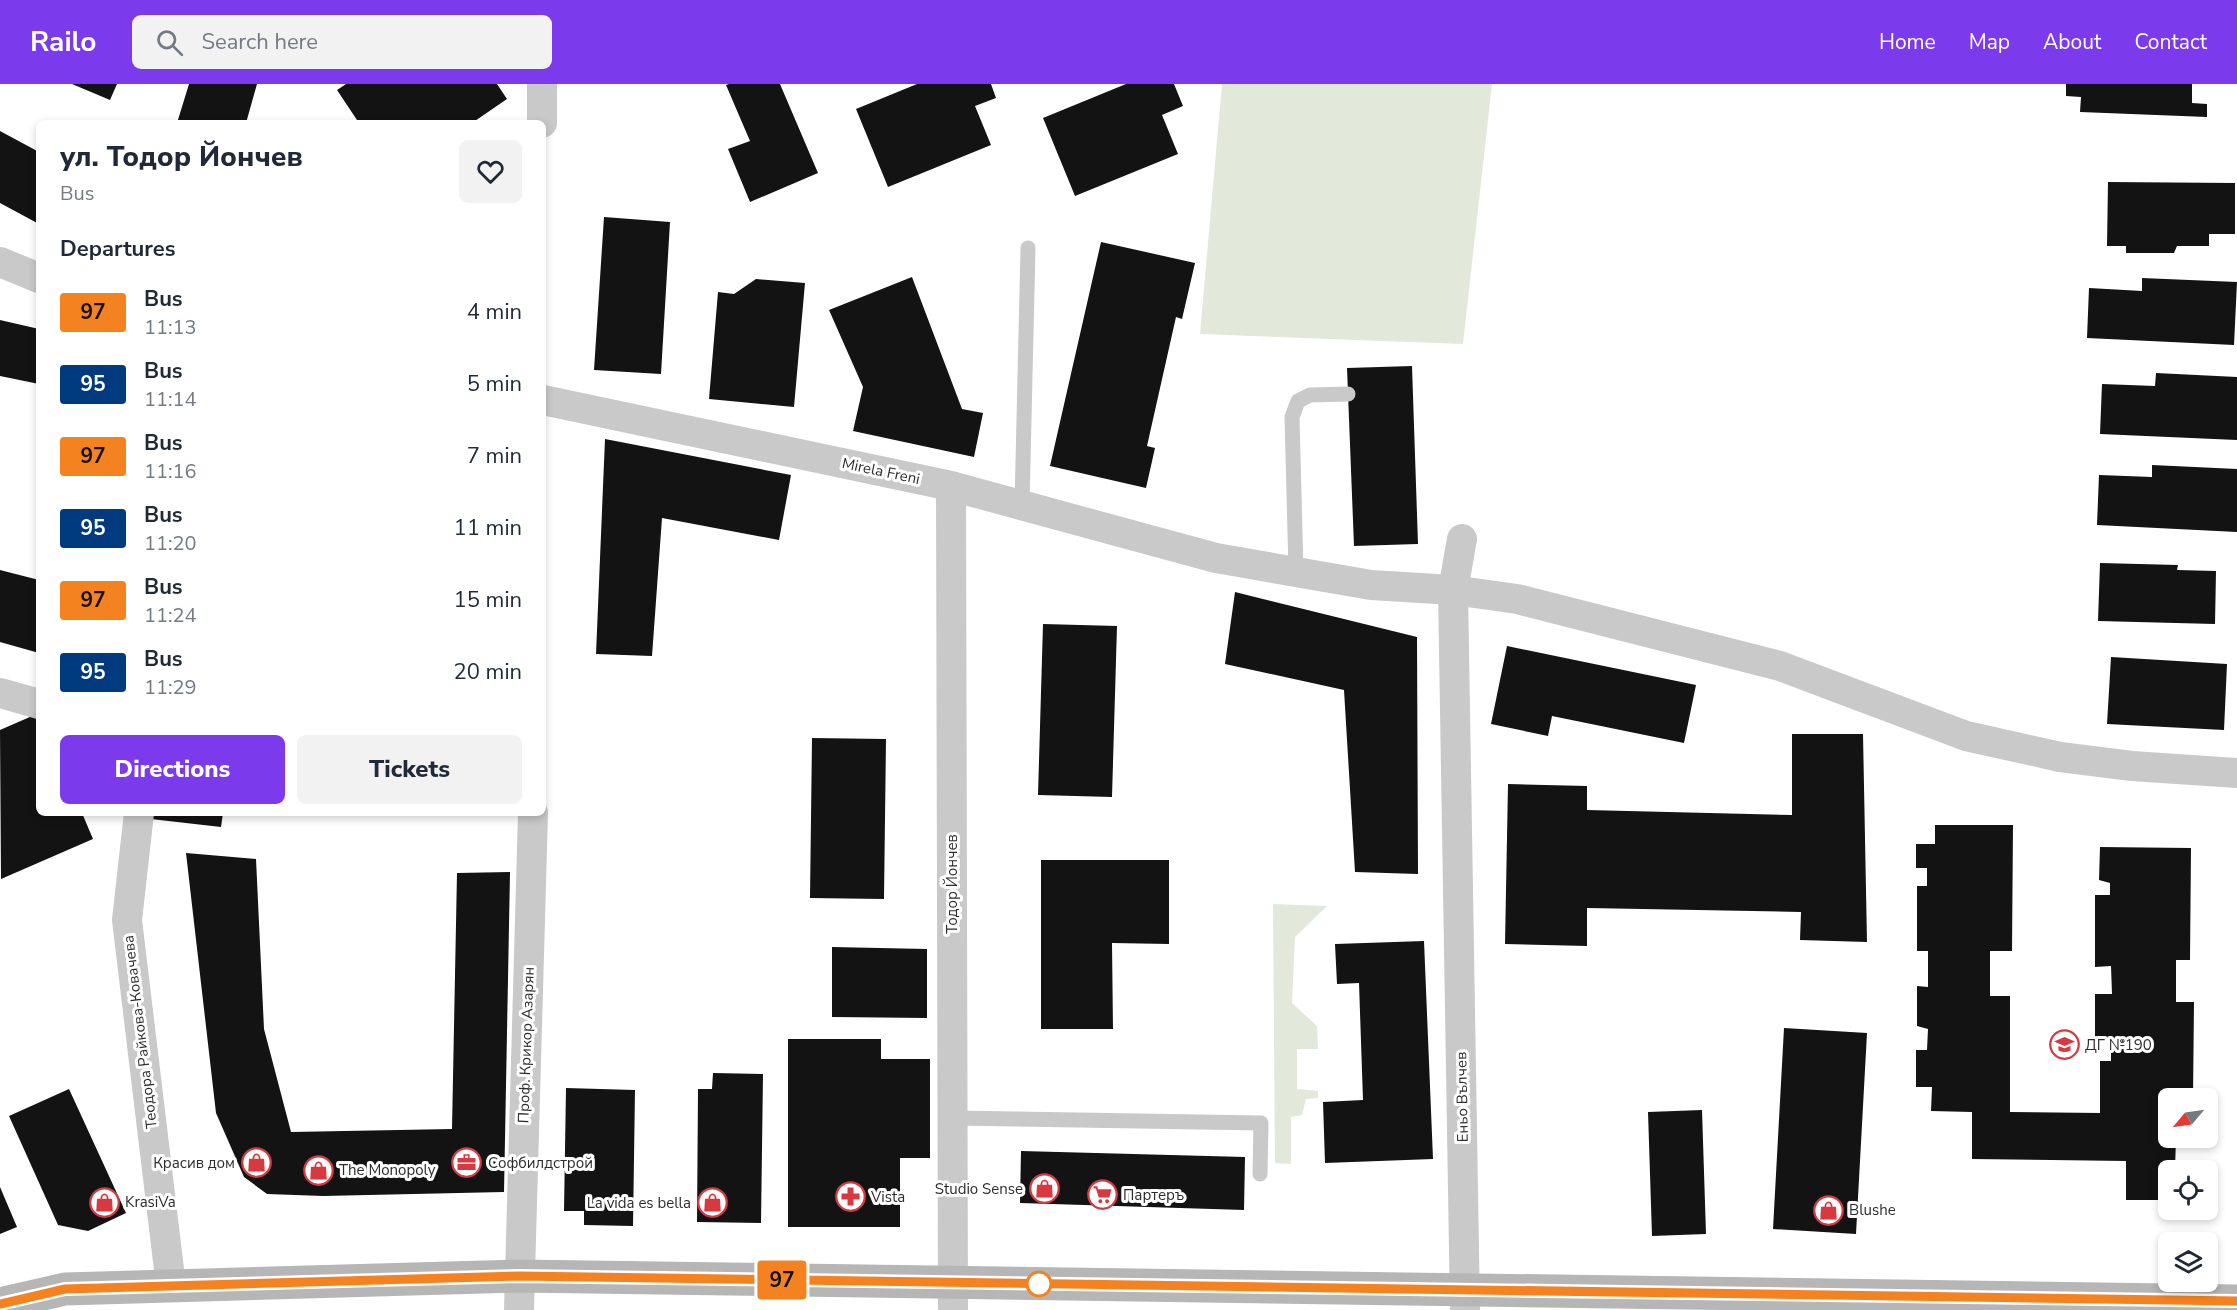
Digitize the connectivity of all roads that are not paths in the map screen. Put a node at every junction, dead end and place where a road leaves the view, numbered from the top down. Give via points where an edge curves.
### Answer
1 (542, 84) edge
2 (542, 120) edge
3 (1028, 248) dead end
4 (0, 262) edge
5 (36, 277) edge
6 (1348, 394) dead end
7 (546, 401) edge
8 (951, 486) junction
9 (1022, 505) junction
10 (1462, 539) dead end
11 (1296, 571) junction
12 (1453, 590) junction
13 (0, 693) edge
14 (36, 703) edge
15 (2237, 773) edge
16 (139, 816) edge
17 (533, 816) edge
18 (953, 1118) junction
19 (1260, 1174) dead end
20 (519, 1276) junction
21 (171, 1286) junction
22 (953, 1296) edge
23 (1465, 1300) edge
24 (2237, 1301) edge
25 (1840, 1303) edge
26 (0, 1304) edge
27 (519, 1310) edge

1 - 2 street
3 - 9 lane
4 - 5 street
6 - 11 lane via 1310,395 1298,401 1292,417
7 - 8 street, Mirela Freni
8 - 9 street, Mirela Freni
8 - 18 street, Тодор Йончев
9 - 11 street, Mirela Freni via 1216,558
10 - 12 street, Еньо Вълчев
11 - 12 street, Mirela Freni via 1371,585
12 - 15 street, Mirela Freni via 1517,599 1779,666 1966,736 2060,757
12 - 23 street, Еньо Вълчев
13 - 14 street
16 - 21 street, Теодора Райкова-Ковачева via 127,920
17 - 20 street, Проф. Крикор Азарян
18 - 19 lane via 1261,1123
18 - 22 street, Тодор Йончев
20 - 21 street
20 - 22 street
20 - 27 street, Проф. Крикор Азарян
21 - 26 street via 65,1289
22 - 23 street
23 - 25 street
24 - 25 street

